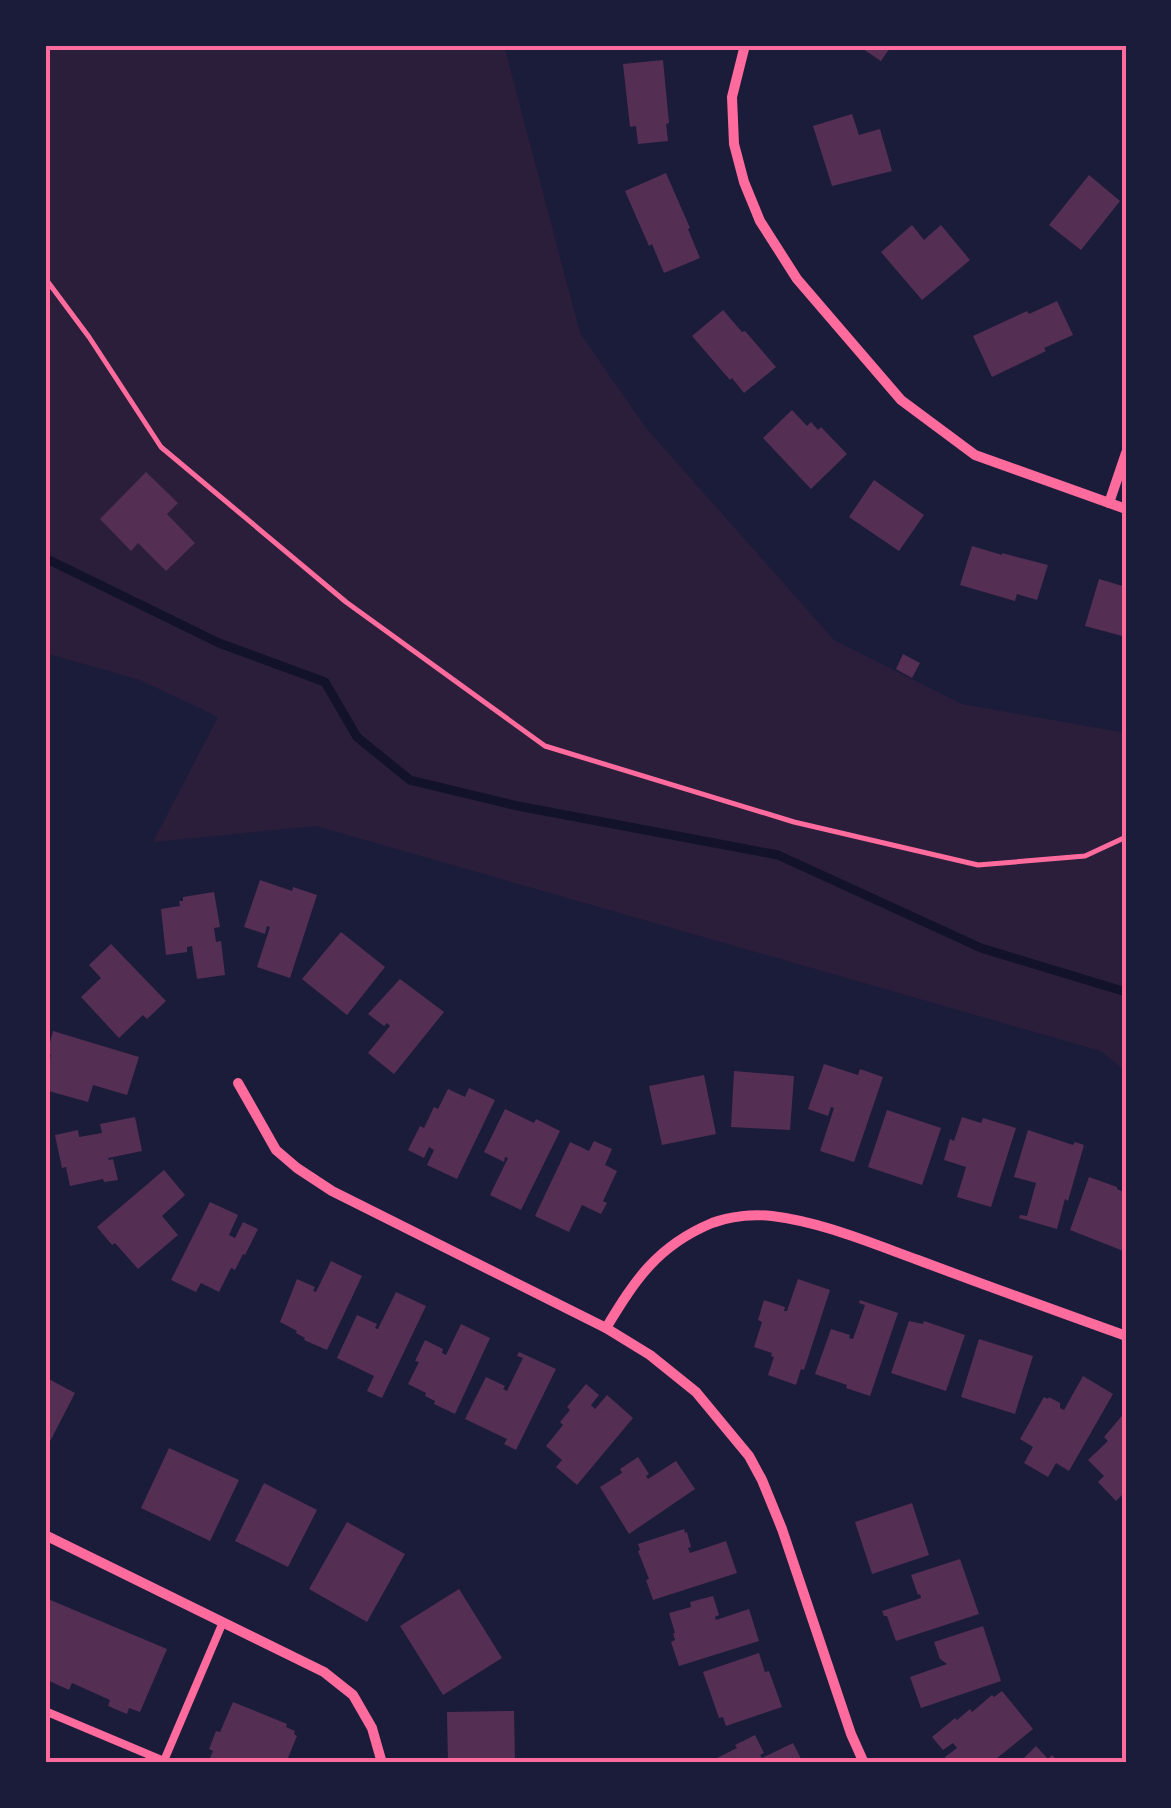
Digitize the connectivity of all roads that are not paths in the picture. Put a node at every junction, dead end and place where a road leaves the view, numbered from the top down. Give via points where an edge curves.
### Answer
1 (745, 45) edge
2 (1126, 454) edge
3 (1109, 503) junction
4 (1126, 509) edge
5 (238, 1083) dead end
6 (606, 1328) junction
7 (1126, 1336) edge
8 (45, 1535) edge
9 (223, 1622) junction
10 (45, 1712) edge
11 (164, 1762) edge
12 (382, 1763) edge
13 (864, 1763) edge

1 - 3 street via 732,96 734,144 760,221 797,279 901,400 975,455
2 - 3 street
3 - 4 street
5 - 6 street via 276,1150 332,1192
6 - 7 street via 656,1257 714,1222 756,1215 835,1230
6 - 13 street via 696,1392 749,1456 782,1529
8 - 9 street
9 - 11 lane
9 - 12 street via 324,1672 353,1695
10 - 11 lane

